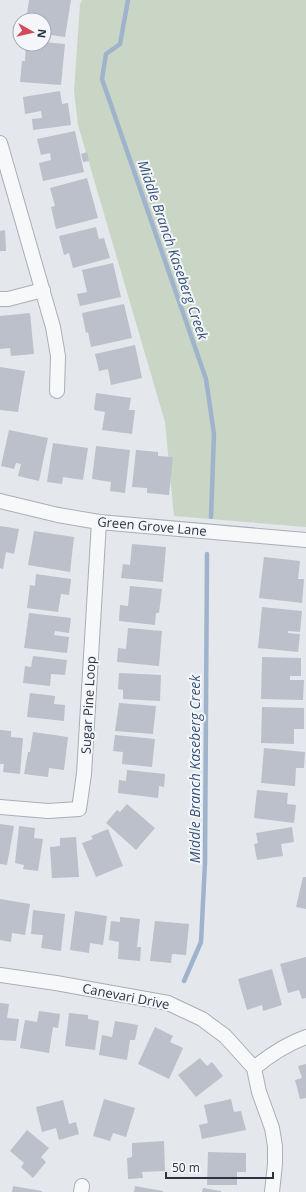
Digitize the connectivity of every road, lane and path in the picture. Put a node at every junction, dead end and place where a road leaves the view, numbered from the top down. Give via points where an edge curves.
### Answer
1 (0, 143) edge
2 (43, 290) junction
3 (0, 299) edge
4 (57, 391) dead end
5 (0, 501) edge
6 (99, 522) junction
7 (306, 540) edge
8 (0, 807) edge
9 (0, 975) edge
10 (306, 1037) edge
11 (254, 1068) junction
12 (272, 1192) edge

1 - 2 street
2 - 3 street
2 - 4 street via 58,356
5 - 6 street, Green Grove Lane
6 - 7 street, Green Grove Lane
6 - 8 street, Sugar Pine Loop via 84,774 79,809 48,811
9 - 11 street, Canevari Drive via 168,1003 202,1019 225,1036
10 - 11 street via 271,1054
11 - 12 street via 259,1092 272,1128 275,1164

